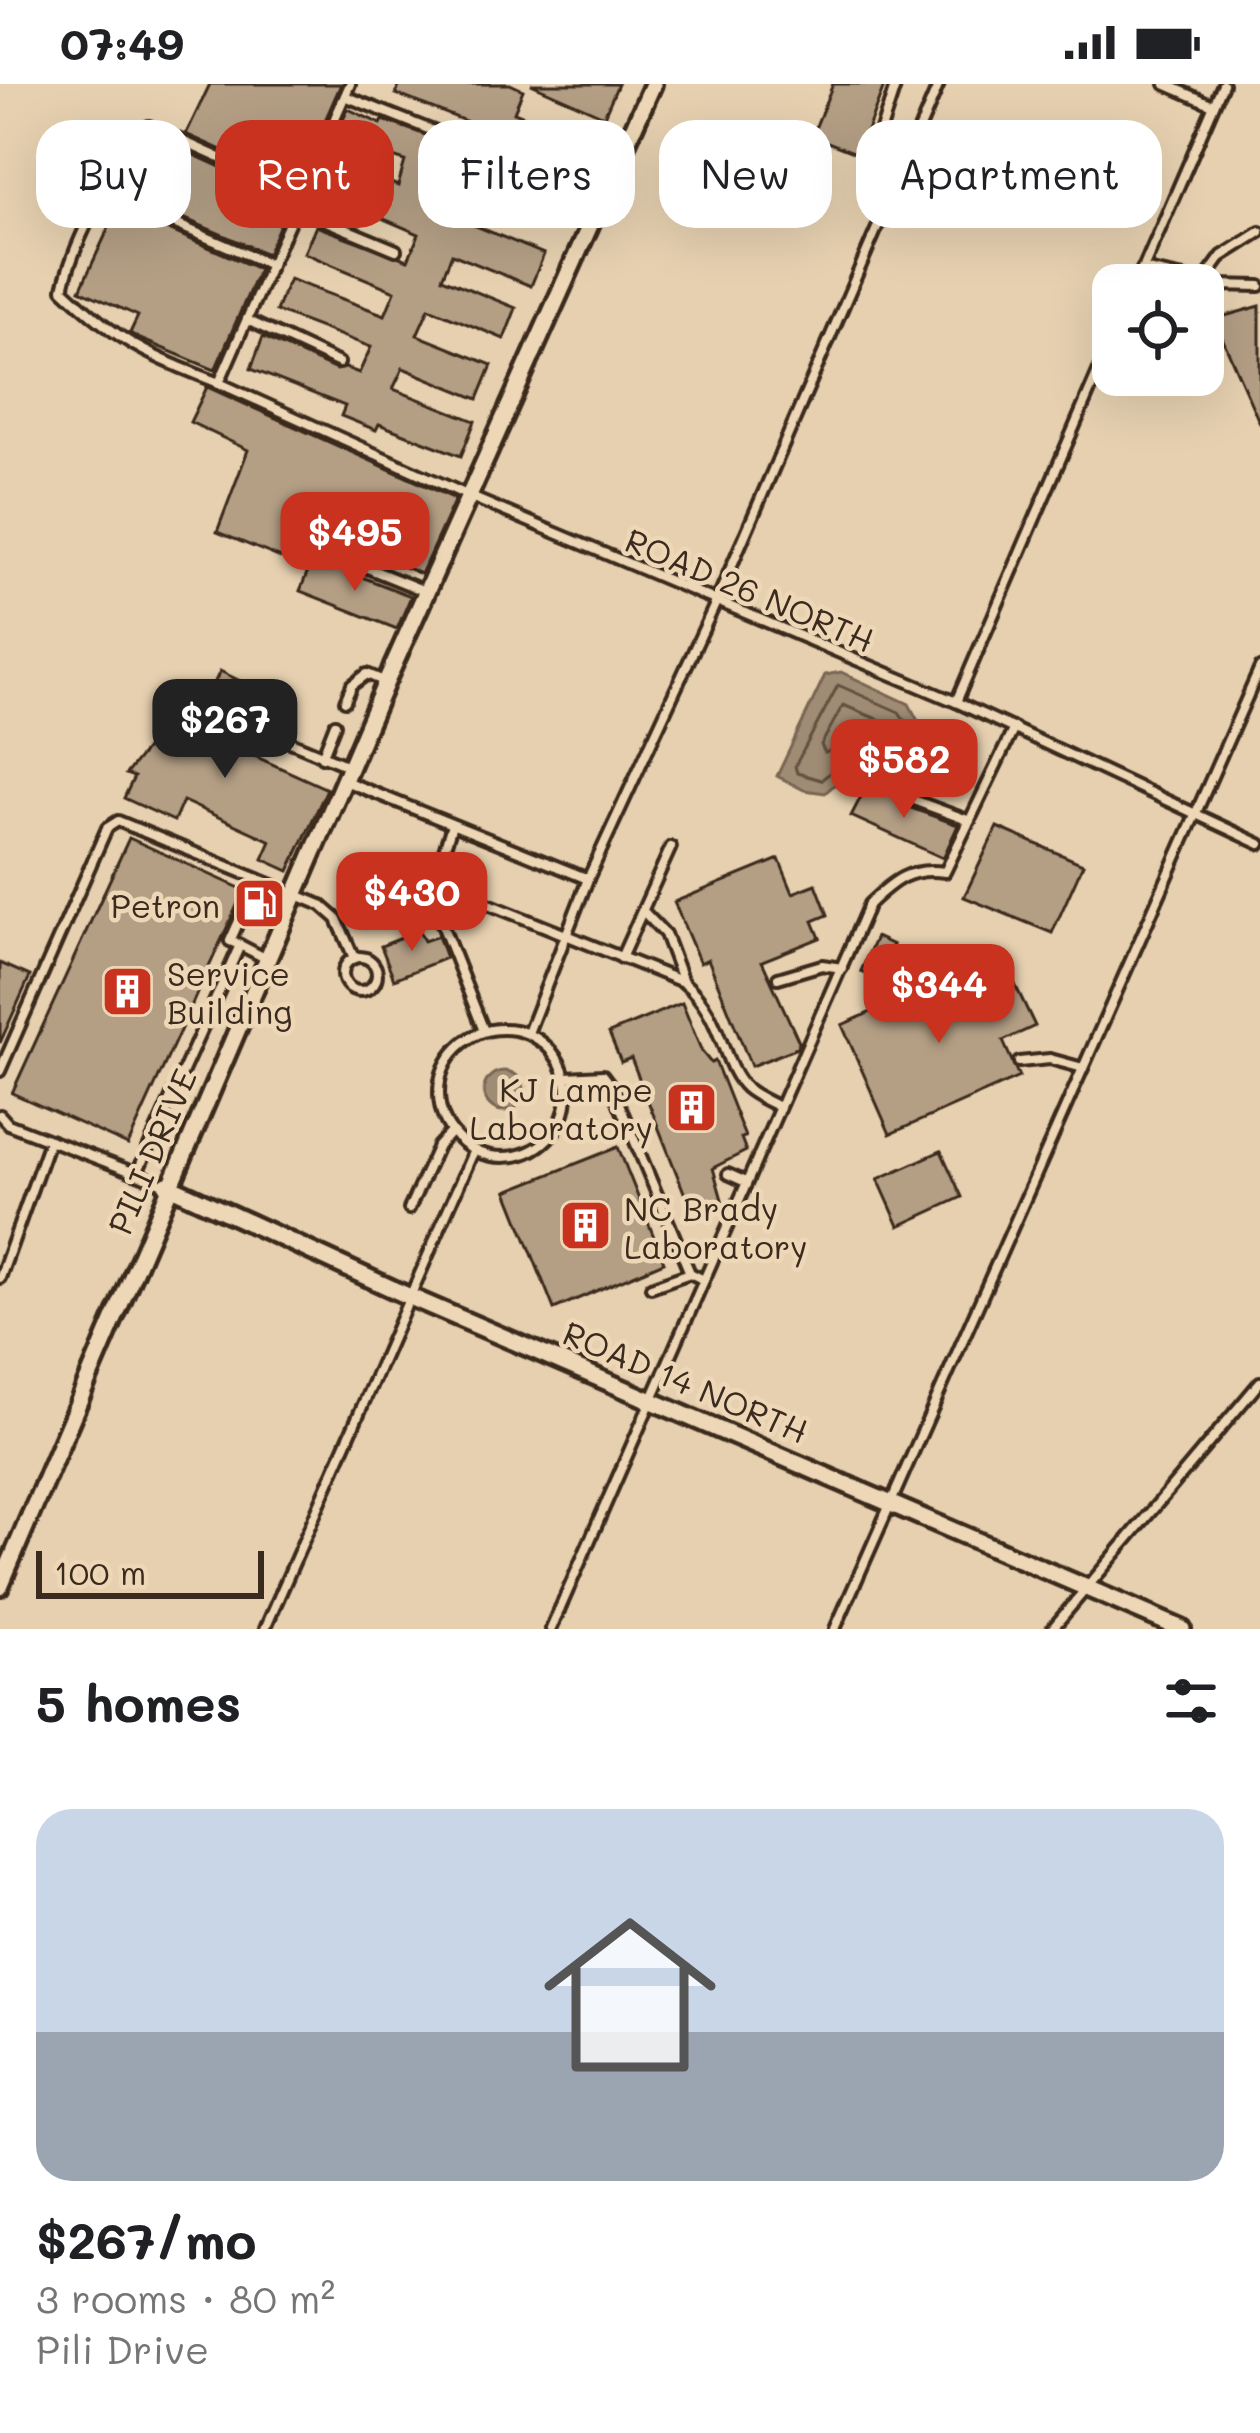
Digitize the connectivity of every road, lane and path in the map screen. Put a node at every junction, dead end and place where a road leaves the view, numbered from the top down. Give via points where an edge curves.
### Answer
1 (350, 84) edge
2 (653, 84) edge
3 (896, 84) edge
4 (939, 84) edge
5 (1165, 84) edge
6 (1222, 84) edge
7 (345, 95) junction
8 (1213, 104) junction
9 (334, 120) edge
10 (884, 120) edge
11 (924, 120) edge
12 (418, 125) edge
13 (88, 228) edge
14 (185, 228) edge
15 (287, 228) edge
16 (343, 228) edge
17 (877, 228) edge
18 (1260, 232) edge
19 (395, 250) dead end
20 (1144, 264) edge
21 (1216, 264) edge
22 (271, 265) junction
23 (1224, 283) edge
24 (1260, 286) edge
25 (247, 320) junction
26 (339, 363) dead end
27 (219, 383) junction
28 (1092, 387) edge
29 (472, 497) junction
30 (318, 548) dead end
31 (427, 592) junction
32 (717, 600) junction
33 (1260, 668) edge
34 (386, 682) junction
35 (345, 701) dead end
36 (956, 702) junction
37 (233, 718) dead end
38 (335, 724) dead end
39 (1014, 728) junction
40 (322, 757) junction
41 (346, 774) junction
42 (900, 795) dead end
43 (1195, 816) junction
44 (970, 821) junction
45 (452, 825) junction
46 (1260, 844) edge
47 (671, 848) dead end
48 (258, 879) junction
49 (588, 879) junction
50 (431, 881) junction
51 (295, 892) junction
52 (643, 911) junction
53 (567, 934) junction
54 (240, 945) junction
55 (354, 958) junction
56 (621, 958) junction
57 (268, 960) junction
58 (842, 968) junction
59 (778, 978) dead end
60 (683, 982) junction
61 (484, 1031) junction
62 (528, 1034) junction
63 (4, 1045) edge
64 (1019, 1062) dead end
65 (1083, 1068) junction
66 (0, 1071) edge
67 (566, 1077) junction
68 (779, 1107) junction
69 (0, 1114) edge
70 (451, 1132) junction
71 (49, 1141) junction
72 (474, 1150) junction
73 (137, 1173) junction
74 (728, 1174) dead end
75 (746, 1182) junction
76 (167, 1186) junction
77 (409, 1209) dead end
78 (690, 1273) junction
79 (0, 1278) edge
80 (702, 1280) junction
81 (651, 1286) dead end
82 (408, 1296) junction
83 (1260, 1382) edge
84 (651, 1398) junction
85 (891, 1503) junction
86 (0, 1586) edge
87 (1086, 1588) junction
88 (265, 1629) edge
89 (551, 1629) edge
90 (835, 1629) edge
91 (1052, 1629) edge
92 (1182, 1629) edge

1 - 7 lane
2 - 29 street, PILI DRIVE
3 - 10 lane
4 - 11 lane
5 - 8 lane
6 - 8 lane
7 - 9 lane
7 - 12 lane
8 - 20 lane
13 - 27 lane, ROAD 26 NORTH via 63,289 143,354
14 - 22 lane
15 - 22 lane
16 - 19 lane
17 - 32 lane
18 - 21 lane
22 - 25 lane
23 - 24 lane
25 - 26 lane
25 - 27 lane
27 - 29 lane, ROAD 26 NORTH
28 - 36 lane
29 - 31 street, PILI DRIVE
29 - 32 lane, ROAD 26 NORTH
30 - 31 lane
31 - 34 street, PILI DRIVE
32 - 36 lane, ROAD 26 NORTH
32 - 49 lane
33 - 43 lane
34 - 35 lane via 367,674
34 - 41 street, PILI DRIVE
36 - 39 lane, ROAD 26 NORTH
37 - 40 lane
38 - 40 lane
39 - 43 lane, ROAD 26 NORTH
39 - 44 lane
40 - 41 lane
41 - 45 lane
41 - 51 street, PILI DRIVE
42 - 44 lane
43 - 46 lane, ROAD 26 NORTH
43 - 65 lane
44 - 58 lane via 945,872 919,868 869,904
45 - 49 lane
45 - 50 lane
47 - 52 lane
48 - 51 lane
48 - 54 lane via 230,941
48 - 63 lane via 118,820 107,828
49 - 53 lane
50 - 53 lane
50 - 61 lane
51 - 55 lane via 337,920
51 - 57 street, PILI DRIVE
52 - 56 lane
52 - 60 lane via 665,934
53 - 56 lane
53 - 62 lane
54 - 57 lane
54 - 73 lane
55 - 55 lane via 344,980 366,990 377,971
56 - 60 lane
57 - 76 street, PILI DRIVE
58 - 59 lane via 822,965
58 - 68 lane
60 - 68 lane via 716,1020 742,1085
61 - 62 lane
61 - 70 lane via 465,1040 441,1073
62 - 67 lane
63 - 66 lane
64 - 65 lane
65 - 85 lane
67 - 72 lane via 562,1118 534,1149 493,1156
67 - 78 lane via 603,1075 612,1087
68 - 75 lane
69 - 71 lane
70 - 72 lane
70 - 77 lane
71 - 73 lane
71 - 79 lane
72 - 82 lane
73 - 76 lane
74 - 75 lane
75 - 80 lane
76 - 82 street, ROAD 14 NORTH
76 - 86 street, PILI DRIVE
78 - 80 lane
78 - 81 lane
80 - 84 lane
82 - 84 street, ROAD 14 NORTH
82 - 88 lane
83 - 87 lane
84 - 85 street, ROAD 14 NORTH
84 - 89 lane
85 - 87 street, ROAD 14 NORTH
85 - 90 lane
87 - 91 lane
87 - 92 street, ROAD 14 NORTH

